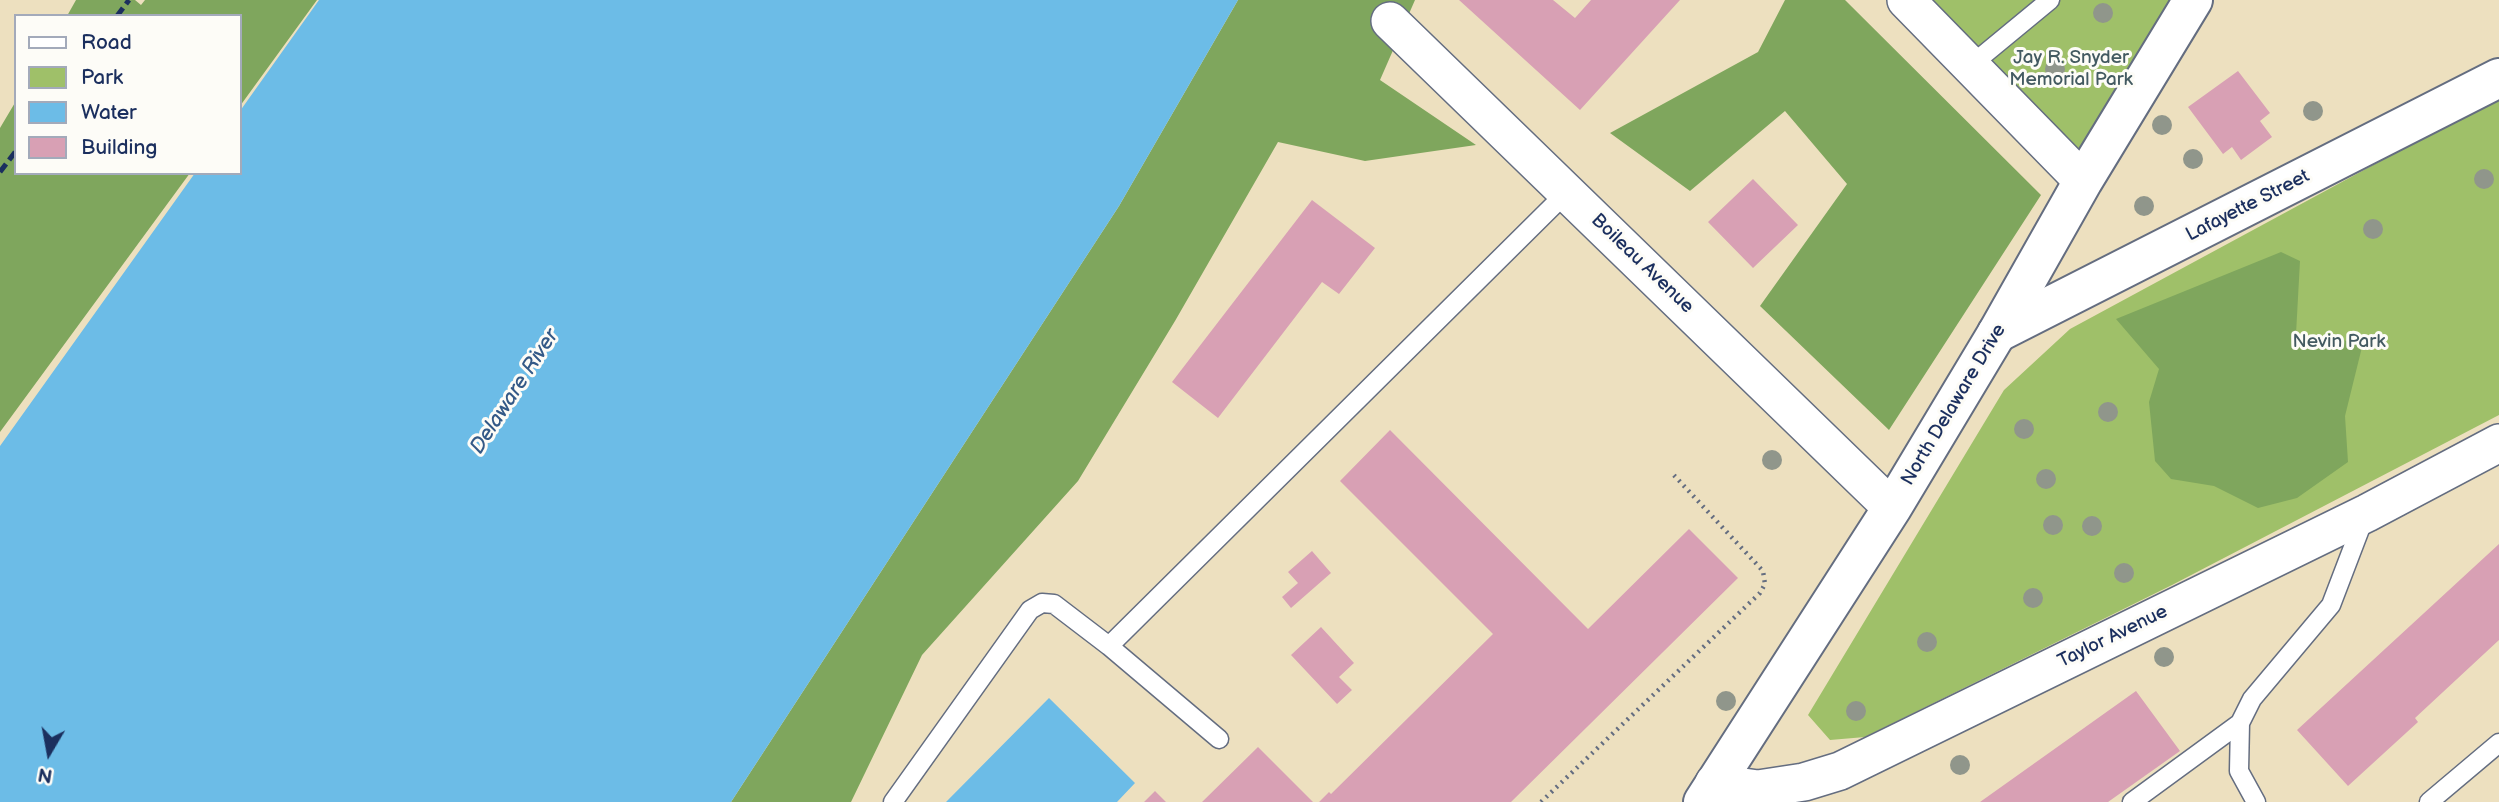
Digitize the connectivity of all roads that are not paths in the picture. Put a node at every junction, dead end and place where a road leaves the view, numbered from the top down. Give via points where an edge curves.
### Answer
1 (1906, 0) edge
2 (2050, 0) edge
3 (2193, 0) edge
4 (1390, 21) dead end
5 (1970, 66) junction
6 (2499, 78) edge
7 (2083, 181) junction
8 (1567, 192) junction
9 (1997, 333) junction
10 (2499, 443) edge
11 (1892, 508) junction
12 (2367, 513) junction
13 (1108, 646) junction
14 (2240, 723) junction
15 (1219, 739) dead end
16 (2499, 743) edge
17 (1708, 792) edge
18 (893, 802) edge
19 (2132, 802) edge
20 (2256, 802) edge
21 (2429, 802) edge

1 - 5 street
2 - 5 lane
3 - 7 main road, North Delaware Drive
4 - 8 street, Boileau Avenue
5 - 7 street
6 - 9 main road, Lafayette Street
7 - 9 main road, North Delaware Drive
8 - 11 street, Boileau Avenue
8 - 13 lane
9 - 11 main road, North Delaware Drive
10 - 12 street, Taylor Avenue
11 - 17 main road, North Delaware Drive
12 - 14 lane via 2332,605 2252,699
12 - 17 street, Taylor Avenue via 1840,771 1804,782
13 - 15 lane
13 - 18 lane via 1054,604 1042,603 1030,610
14 - 19 lane
14 - 20 lane via 2239,771
16 - 21 lane

